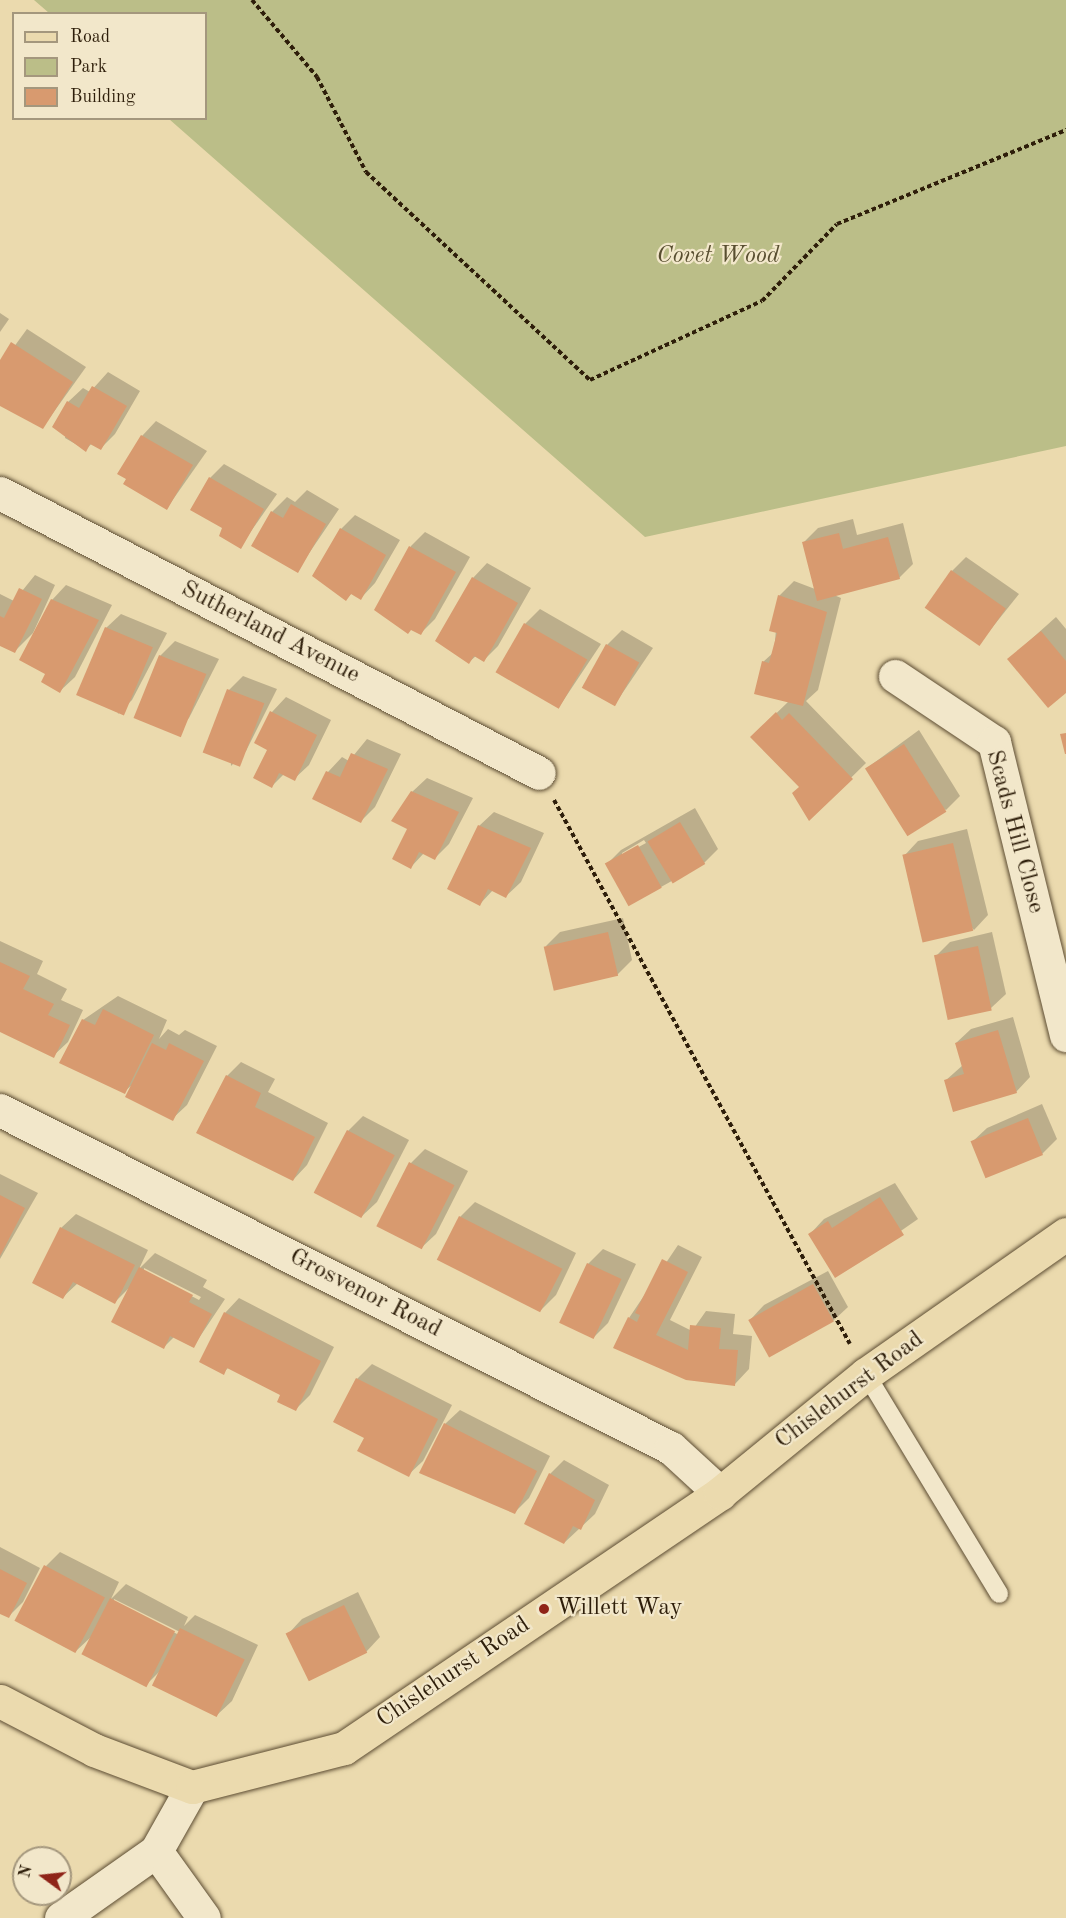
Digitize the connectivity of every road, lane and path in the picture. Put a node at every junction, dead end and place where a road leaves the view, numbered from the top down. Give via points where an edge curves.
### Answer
1 (252, 0) edge
2 (1066, 130) edge
3 (0, 493) edge
4 (895, 676) dead end
5 (539, 773) joint
6 (1066, 1035) edge
7 (0, 1110) edge
8 (1066, 1234) edge
9 (848, 1342) dead end
10 (866, 1374) junction
11 (720, 1493) junction
12 (999, 1594) dead end
13 (0, 1701) edge
14 (192, 1787) junction
15 (156, 1851) junction
16 (61, 1918) edge
17 (204, 1918) edge

1 - 2 path via 317,77 366,172 590,380 762,301 837,224
3 - 5 street, Sutherland Avenue
4 - 6 street, Scads Hill Close via 994,742
5 - 9 path
7 - 11 street, Grosvenor Road via 671,1448
8 - 10 main road, Chislehurst Road
10 - 11 main road, Chislehurst Road
10 - 12 lane
11 - 14 main road, Chislehurst Road via 344,1748
13 - 14 main road via 94,1750
14 - 15 street
15 - 16 street
15 - 17 street

